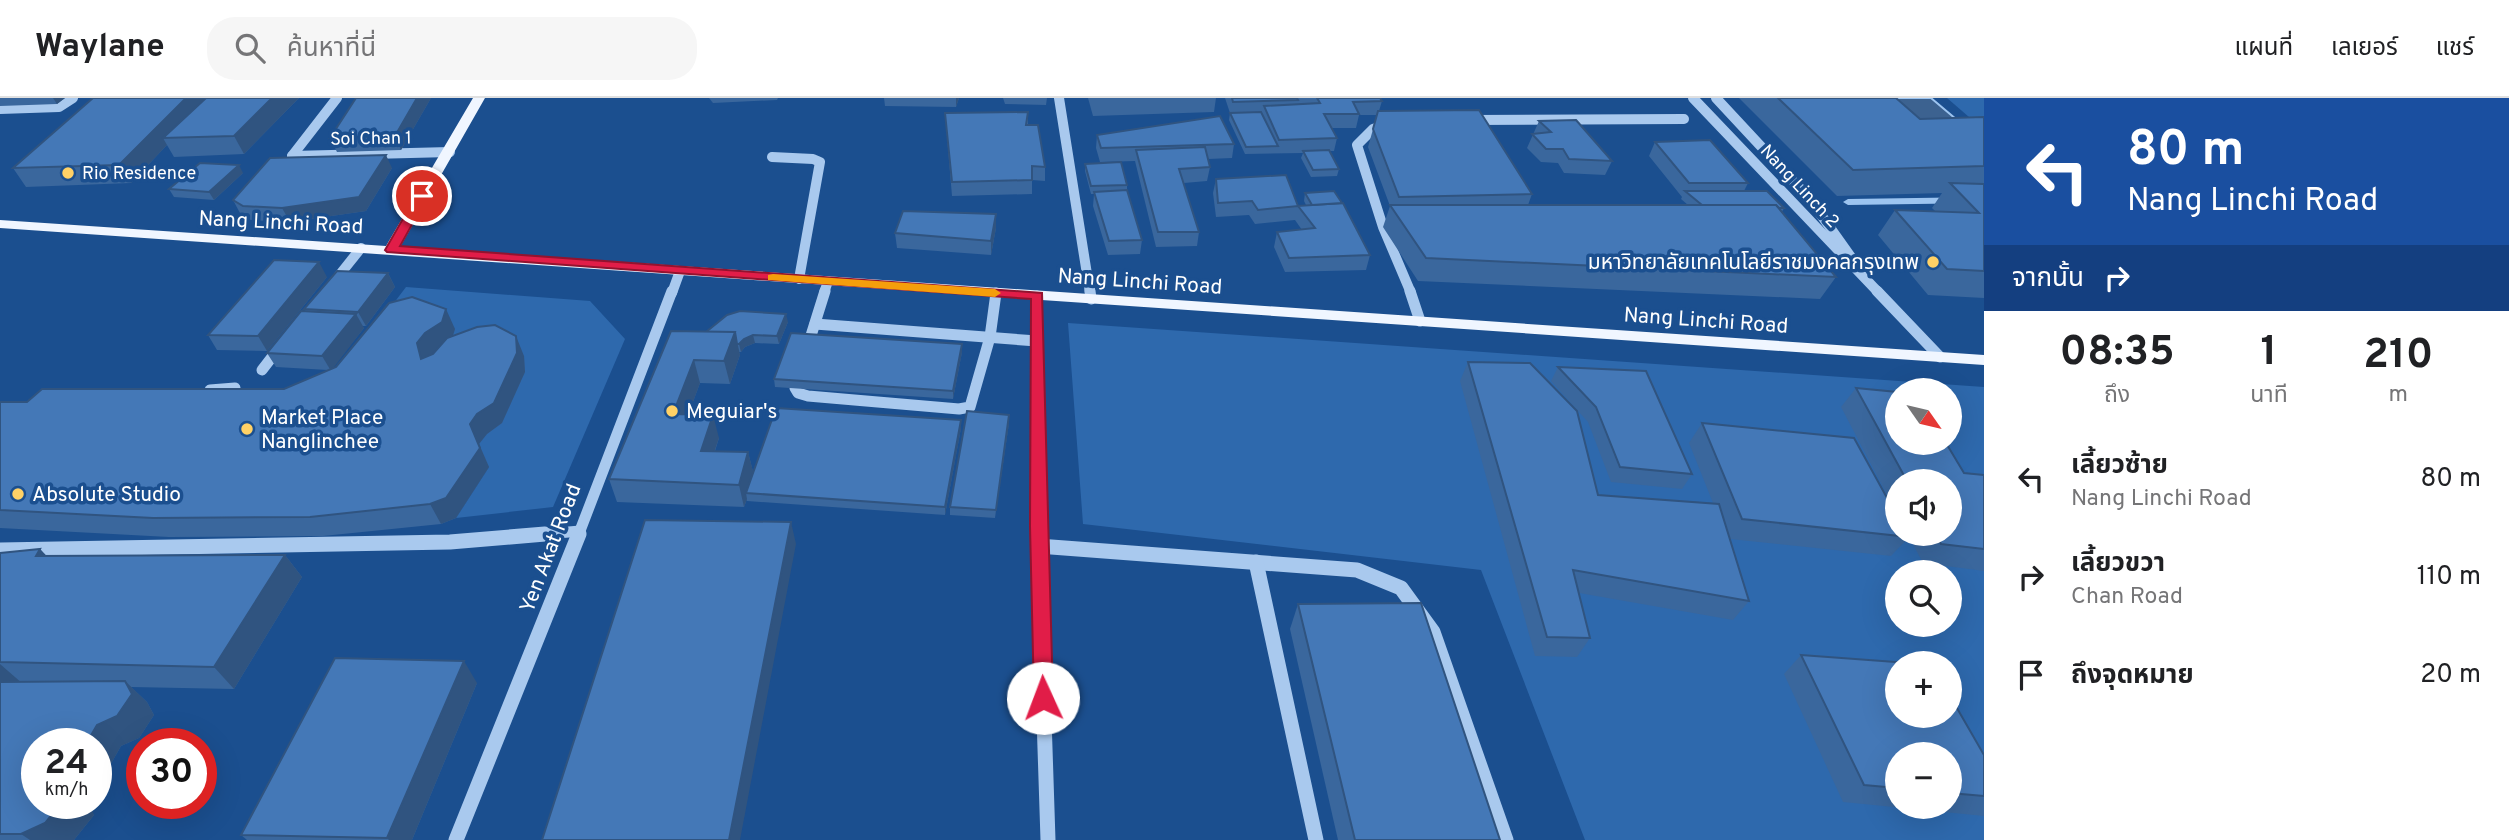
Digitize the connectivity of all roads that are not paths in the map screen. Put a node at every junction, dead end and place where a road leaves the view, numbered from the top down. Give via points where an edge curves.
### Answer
1 (73, 98) edge
2 (337, 98) edge
3 (479, 98) edge
4 (1059, 98) edge
5 (1693, 98) edge
6 (1716, 98) edge
7 (0, 109) edge
8 (1684, 119) dead end
9 (1396, 120) edge
10 (1464, 120) edge
11 (450, 152) junction
12 (772, 156) dead end
13 (0, 225) edge
14 (361, 248) junction
15 (391, 250) junction
16 (680, 271) junction
17 (799, 279) junction
18 (828, 281) junction
19 (1867, 282) junction
20 (996, 293) junction
21 (322, 296) edge
22 (1037, 296) junction
23 (1091, 299) junction
24 (1420, 321) junction
25 (815, 324) junction
26 (989, 337) junction
27 (288, 338) edge
28 (1037, 341) junction
29 (809, 342) edge
30 (1940, 357) junction
31 (1984, 360) edge
32 (262, 370) dead end
33 (235, 388) edge
34 (795, 388) edge
35 (193, 391) edge
36 (580, 531) junction
37 (1038, 546) junction
38 (0, 550) edge
39 (1256, 562) junction
40 (456, 840) edge
41 (1048, 840) edge
42 (1315, 840) edge
43 (1506, 840) edge

1 - 7 street via 59,107
2 - 11 street, Soi Chan 1 via 292,156
3 - 11 main road
4 - 23 street
5 - 19 street, Nang Linch 2
6 - 19 street via 1835,228
8 - 10 street
9 - 24 street via 1373,129 1357,145
11 - 15 main road
12 - 17 street via 820,162
13 - 14 main road, Nang Linchi Road
14 - 15 main road, Nang Linchi Road
14 - 21 street
15 - 16 main road, Nang Linchi Road
16 - 17 main road, Nang Linchi Road
16 - 36 street, Yen Akat Road
17 - 18 main road, Nang Linchi Road
18 - 20 main road, Nang Linchi Road
18 - 25 street
19 - 30 street, Nang Linch 2
20 - 22 main road, Nang Linchi Road
20 - 26 street
22 - 23 main road, Nang Linchi Road
22 - 28 street
23 - 24 main road, Nang Linchi Road
24 - 30 main road, Nang Linchi Road
25 - 26 street via 916,336
25 - 29 street
26 - 28 street
26 - 34 street via 970,407 960,410 902,400 808,396
27 - 32 street
28 - 37 street
30 - 31 main road, Nang Linchi Road
33 - 35 street
36 - 38 street via 450,542
36 - 40 street, Yen Akat Road
37 - 39 street
37 - 41 street
39 - 42 street
39 - 43 street via 1357,570 1401,588 1433,632

